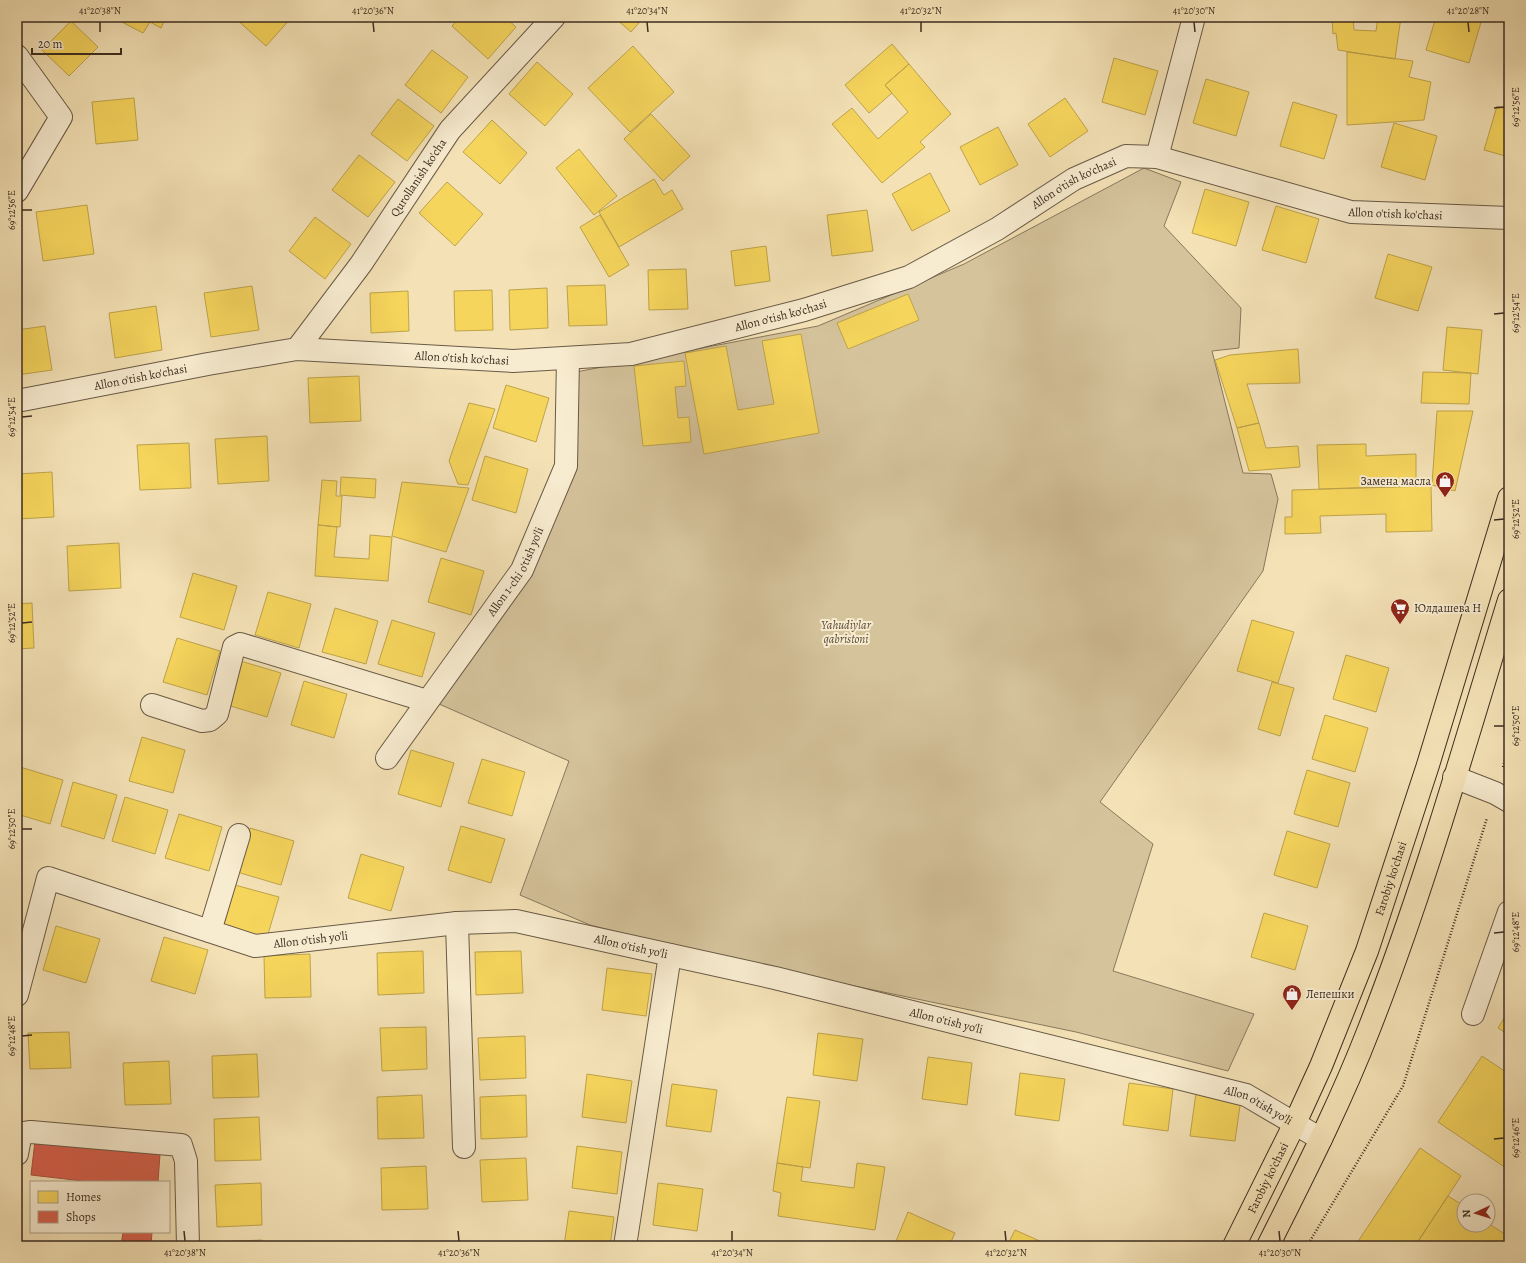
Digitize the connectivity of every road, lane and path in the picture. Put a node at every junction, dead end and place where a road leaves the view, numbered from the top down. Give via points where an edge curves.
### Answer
1 (554, 17) edge
2 (1194, 17) edge
3 (17, 56) edge
4 (1157, 157) junction
5 (17, 191) edge
6 (1509, 218) edge
7 (297, 349) junction
8 (568, 358) junction
9 (17, 401) edge
10 (1509, 498) edge
11 (1509, 600) edge
12 (427, 701) junction
13 (152, 705) dead end
14 (1509, 746) edge
15 (387, 758) dead end
16 (1454, 777) junction
17 (1502, 797) edge
18 (239, 834) dead end
19 (1509, 912) edge
20 (457, 923) junction
21 (210, 931) junction
22 (670, 955) junction
23 (17, 995) edge
24 (1472, 1014) dead end
25 (1295, 1123) junction
26 (1321, 1139) junction
27 (464, 1147) dead end
28 (17, 1154) edge
29 (188, 1246) edge
30 (625, 1246) edge
31 (1234, 1246) edge
32 (1268, 1246) edge
33 (1307, 1246) edge

1 - 7 street, Qurollanish ko'cha via 450,130 361,264
2 - 4 street
3 - 5 street via 61,117
4 - 6 street, Allon o'tish ko'chasi via 1351,212
4 - 8 street, Allon o'tish ko'chasi via 1126,156 1074,179 997,229 909,278 804,310 631,354
7 - 8 street, Allon o'tish ko'chasi via 513,361
7 - 9 street, Allon o'tish ko'chasi
8 - 12 street, Allon 1-chi o'tish yo'li via 566,466 522,570
10 - 25 main road, Farobiy ko'chasi via 1385,899 1321,1066
11 - 16 main road
12 - 13 street via 240,644 234,647 217,714 210,720 202,720
12 - 15 street, Allon 1-chi o'tish yo'li
14 - 17 path
16 - 17 street
16 - 26 main road via 1392,968 1346,1086
17 - 33 path via 1403,1086
18 - 21 street
19 - 24 street
20 - 21 street, Allon o'tish yo'li via 255,946
20 - 22 street, Allon o'tish yo'li via 516,921
20 - 27 street
21 - 23 street, Allon o'tish yo'li via 48,878
22 - 25 street, Allon o'tish yo'li via 775,978 1246,1094
22 - 30 street
25 - 26 street, Allon o'tish yo'li
25 - 31 main road, Farobiy ko'chasi
26 - 32 main road
28 - 29 street via 20,1138 24,1133 31,1132 180,1145 186,1161

